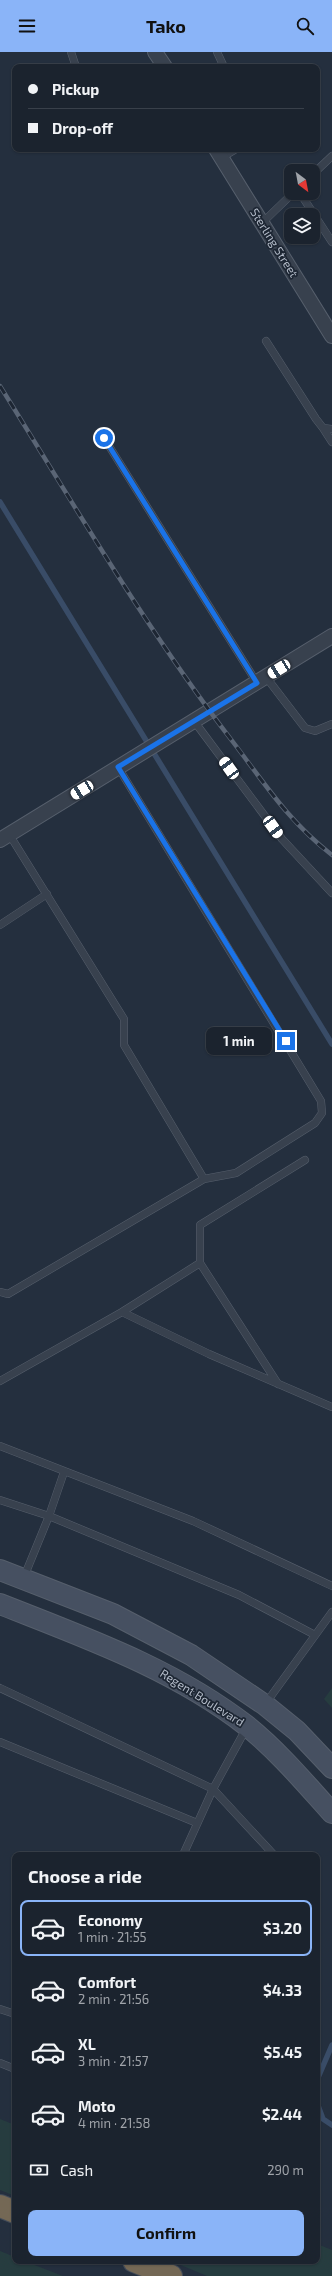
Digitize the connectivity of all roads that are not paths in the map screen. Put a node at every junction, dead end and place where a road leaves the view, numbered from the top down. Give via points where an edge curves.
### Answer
1 (71, 52) edge
2 (156, 52) edge
3 (217, 52) edge
4 (75, 64) edge
5 (163, 64) edge
6 (223, 64) edge
7 (219, 153) edge
8 (332, 156) edge
9 (320, 167) edge
10 (286, 200) edge
11 (305, 200) edge
12 (262, 223) junction
13 (332, 242) edge
14 (332, 336) edge
15 (266, 341) dead end
16 (323, 428) junction
17 (332, 429) edge
18 (104, 438) dead end
19 (332, 442) edge
20 (332, 636) edge
21 (261, 680) junction
22 (189, 724) junction
23 (332, 724) edge
24 (118, 767) junction
25 (5, 837) edge
26 (332, 893) edge
27 (47, 894) junction
28 (0, 925) edge
29 (305, 1160) dead end
30 (204, 1179) junction
31 (200, 1263) junction
32 (0, 1292) edge
33 (122, 1312) junction
34 (0, 1381) edge
35 (278, 1384) junction
36 (332, 1407) edge
37 (0, 1446) edge
38 (64, 1472) junction
39 (0, 1500) edge
40 (49, 1516) junction
41 (0, 1570) edge
42 (23, 1579) junction
43 (332, 1586) edge
44 (0, 1604) edge
45 (332, 1612) edge
46 (315, 1635) junction
47 (0, 1688) edge
48 (264, 1705) junction
49 (247, 1726) junction
50 (0, 1742) edge
51 (332, 1768) edge
52 (213, 1789) junction
53 (328, 1808) edge
54 (197, 1823) junction
55 (184, 1852) edge
56 (271, 1852) edge
57 (0, 2009) edge
58 (12, 2013) edge
59 (0, 2063) edge
60 (12, 2068) edge
61 (0, 2206) edge
62 (12, 2211) edge
63 (141, 2264) edge
64 (171, 2276) edge

1 - 4 lane
2 - 5 street
3 - 6 lane
7 - 12 street, Sterling Street
8 - 9 lane
10 - 12 lane
11 - 13 lane
12 - 14 street, Sterling Street
15 - 16 lane
16 - 17 lane
16 - 19 lane
18 - 21 lane
20 - 21 street
21 - 22 street
21 - 23 lane via 305,728 315,731
22 - 24 street
22 - 26 lane via 282,839
24 - 25 street
24 - 30 lane via 321,1101 322,1113 315,1124 236,1173
25 - 27 lane
27 - 28 lane
27 - 30 lane via 124,1019 124,1045
29 - 31 lane via 200,1225
30 - 32 lane via 8,1294
31 - 33 lane
31 - 35 lane
33 - 34 lane
33 - 35 lane
35 - 36 lane
37 - 38 lane
38 - 40 lane
38 - 43 lane via 193,1521
39 - 40 lane
40 - 42 lane
40 - 46 lane via 239,1595
41 - 42 street
42 - 48 street via 120,1618 191,1656
44 - 49 street, Regent Boulevard via 99,1643 172,1676
45 - 46 lane
46 - 48 lane
47 - 52 lane
48 - 51 street via 297,1731
49 - 52 lane
49 - 53 street, Regent Boulevard via 280,1756
50 - 54 lane
52 - 54 lane
52 - 56 lane
54 - 55 lane
57 - 58 lane
59 - 60 lane
61 - 62 highway
63 - 64 highway

